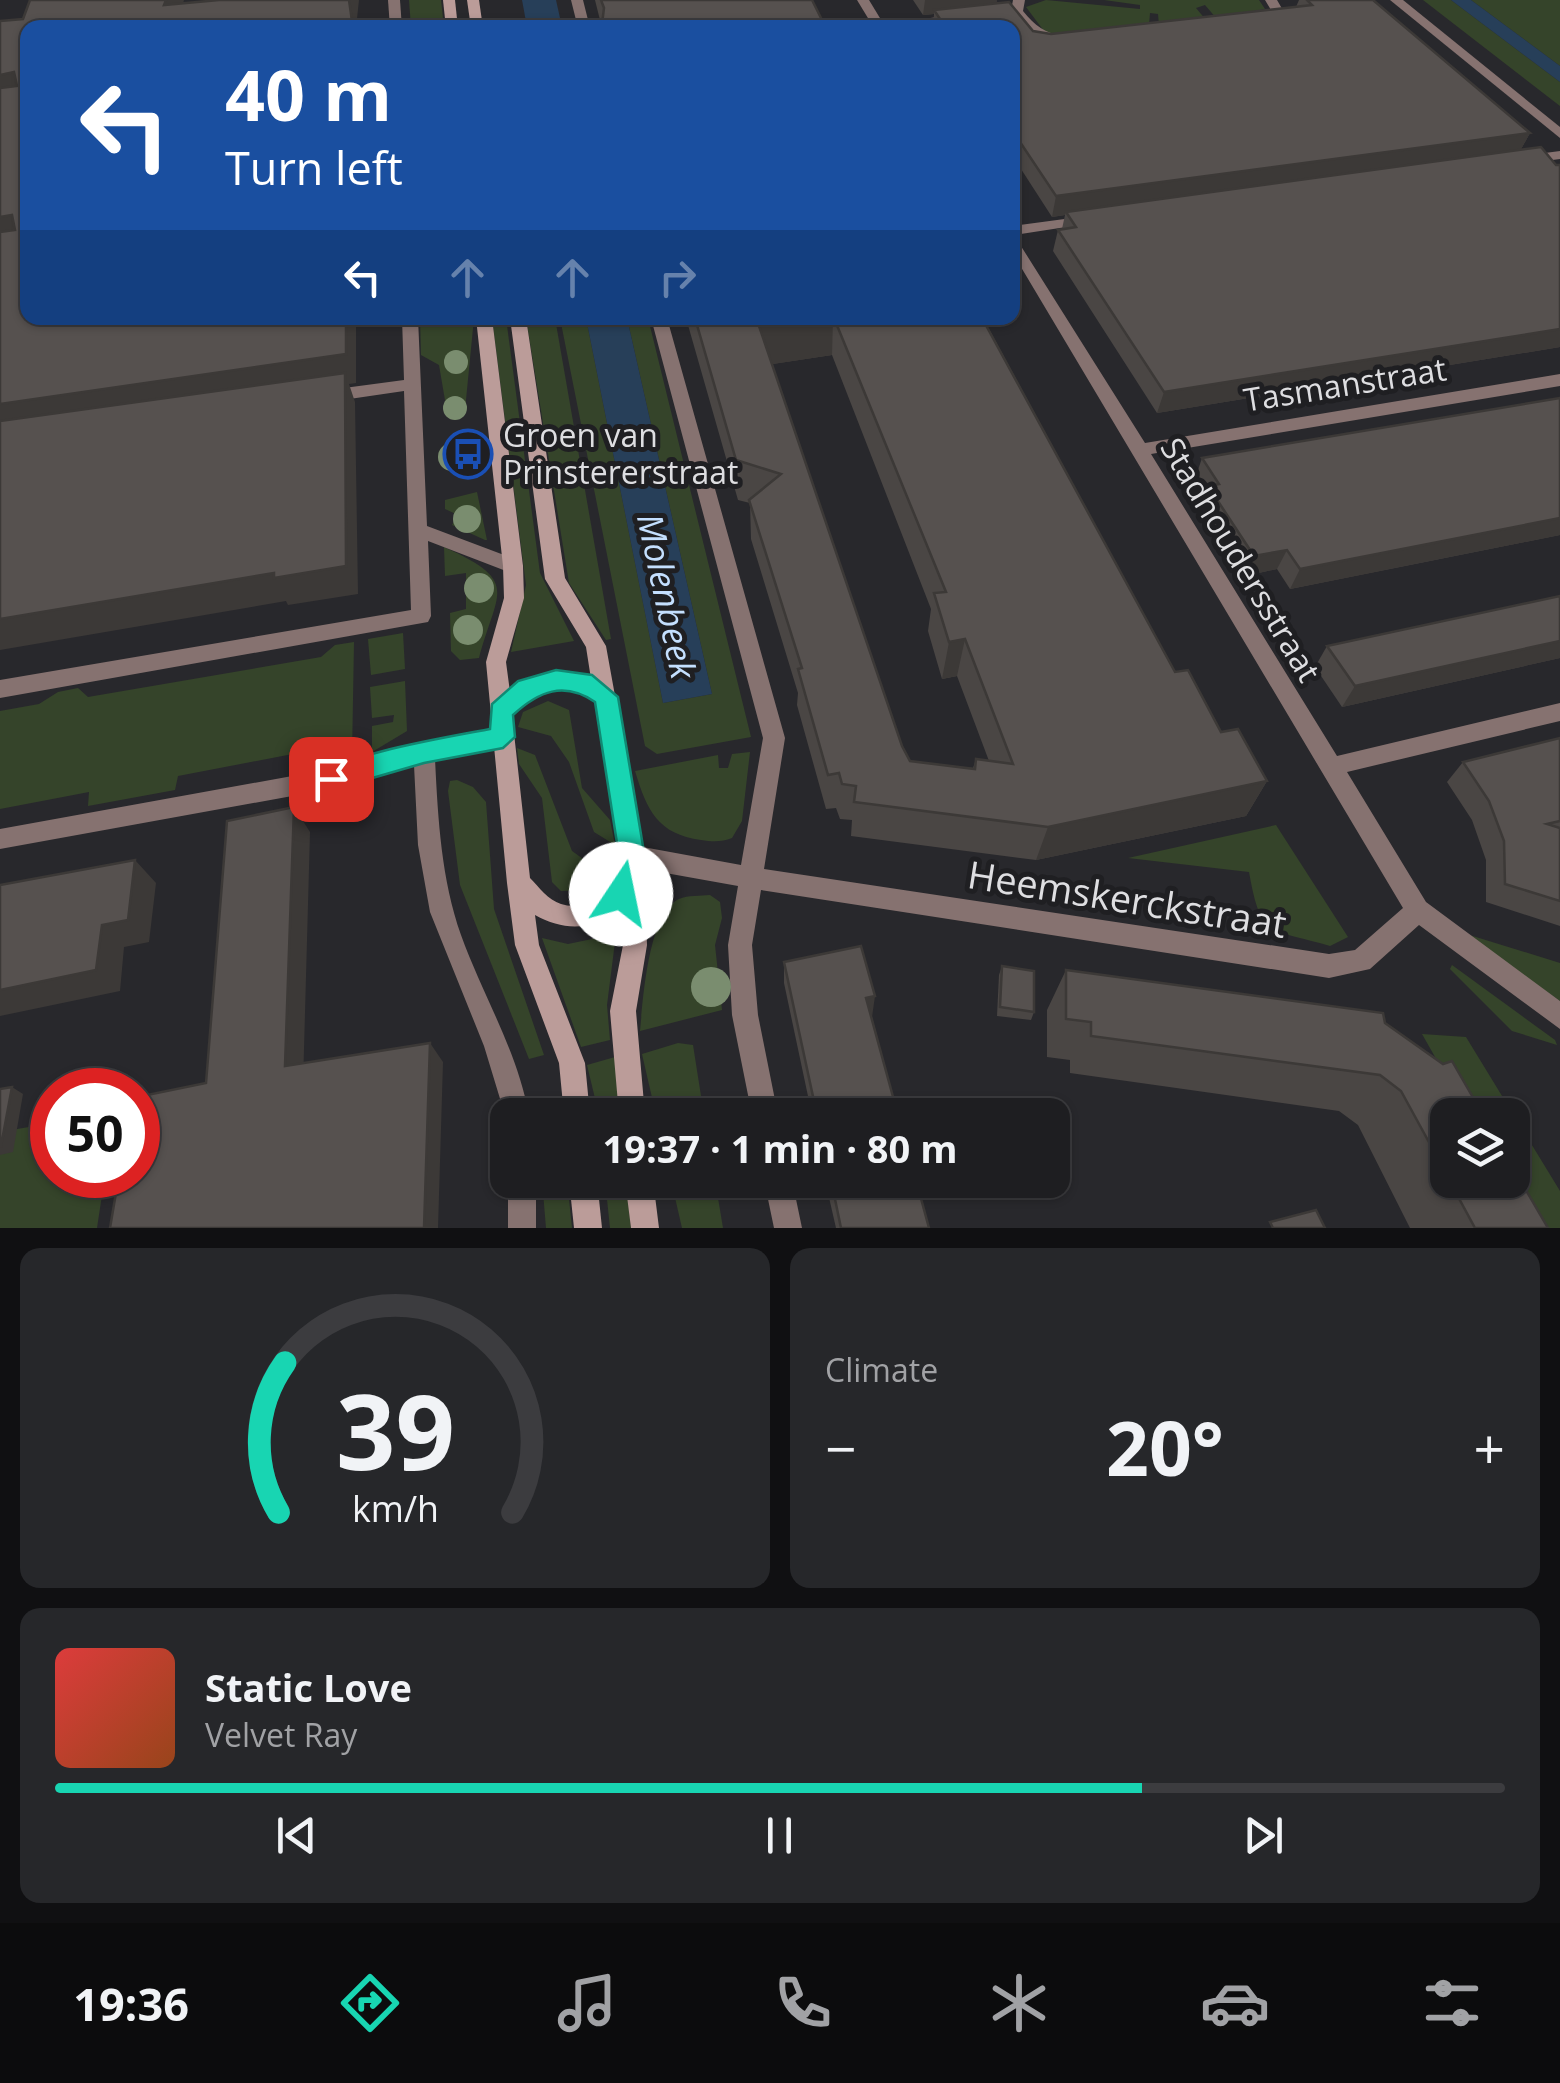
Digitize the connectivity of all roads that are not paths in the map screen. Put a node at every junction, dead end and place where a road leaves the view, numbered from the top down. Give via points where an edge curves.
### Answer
1 (1398, 2) edge
2 (1276, 4) edge
3 (1018, 6) edge
4 (1298, 6) edge
5 (1000, 14) edge
6 (982, 16) edge
7 (946, 20) edge
8 (1233, 20) edge
9 (1030, 28) junction
10 (1020, 30) edge
11 (1076, 38) edge
12 (1560, 134) edge
13 (1560, 155) edge
14 (1509, 162) edge
15 (1098, 219) edge
16 (1020, 230) edge
17 (1020, 252) edge
18 (410, 325) edge
19 (485, 325) edge
20 (519, 325) edge
21 (661, 325) edge
22 (1560, 380) edge
23 (413, 384) junction
24 (318, 398) edge
25 (1139, 450) junction
26 (420, 531) junction
27 (513, 566) junction
28 (0, 689) edge
29 (606, 697) junction
30 (501, 712) junction
31 (1560, 712) edge
32 (503, 737) junction
33 (424, 752) junction
34 (1330, 767) junction
35 (0, 839) edge
36 (633, 863) junction
37 (752, 879) junction
38 (519, 883) junction
39 (1418, 910) junction
40 (1560, 1016) edge
41 (514, 1098) edge
42 (575, 1098) edge
43 (631, 1098) edge
44 (762, 1098) edge
45 (522, 1198) edge
46 (585, 1198) edge
47 (641, 1198) edge
48 (782, 1198) edge
49 (522, 1228) edge
50 (588, 1228) edge
51 (645, 1228) edge
52 (788, 1228) edge

1 - 12 street
2 - 4 street
2 - 8 street via 1270,15
3 - 5 street
3 - 9 street
6 - 7 street
9 - 10 street
9 - 11 street via 1051,39
13 - 14 street
15 - 16 street
17 - 25 street, Stadhoudersstraat
18 - 23 street
19 - 27 main road
20 - 29 main road via 555,579 596,646
21 - 37 street via 774,738
22 - 25 street, Tasmanstraat
23 - 24 street
23 - 26 street
25 - 34 street, Stadhoudersstraat
26 - 27 street
26 - 28 street via 421,616
27 - 30 main road via 514,598 496,662
29 - 30 main road via 584,682 556,680 526,688
29 - 36 main road
30 - 32 main road
31 - 34 street
32 - 33 street
32 - 38 main road
33 - 35 street via 347,776
33 - 41 street via 429,867 448,934
34 - 39 street, Stadhoudersstraat
36 - 37 street, Heemskerckstraat
36 - 38 main road via 621,894 593,915 548,910
36 - 43 main road via 635,945 623,1011
37 - 39 street, Heemskerckstraat via 1329,966 1361,961
37 - 44 street via 740,976
38 - 42 main road via 527,945 572,1063
39 - 40 street
45 - 49 street
46 - 50 main road
47 - 51 main road
48 - 52 street

